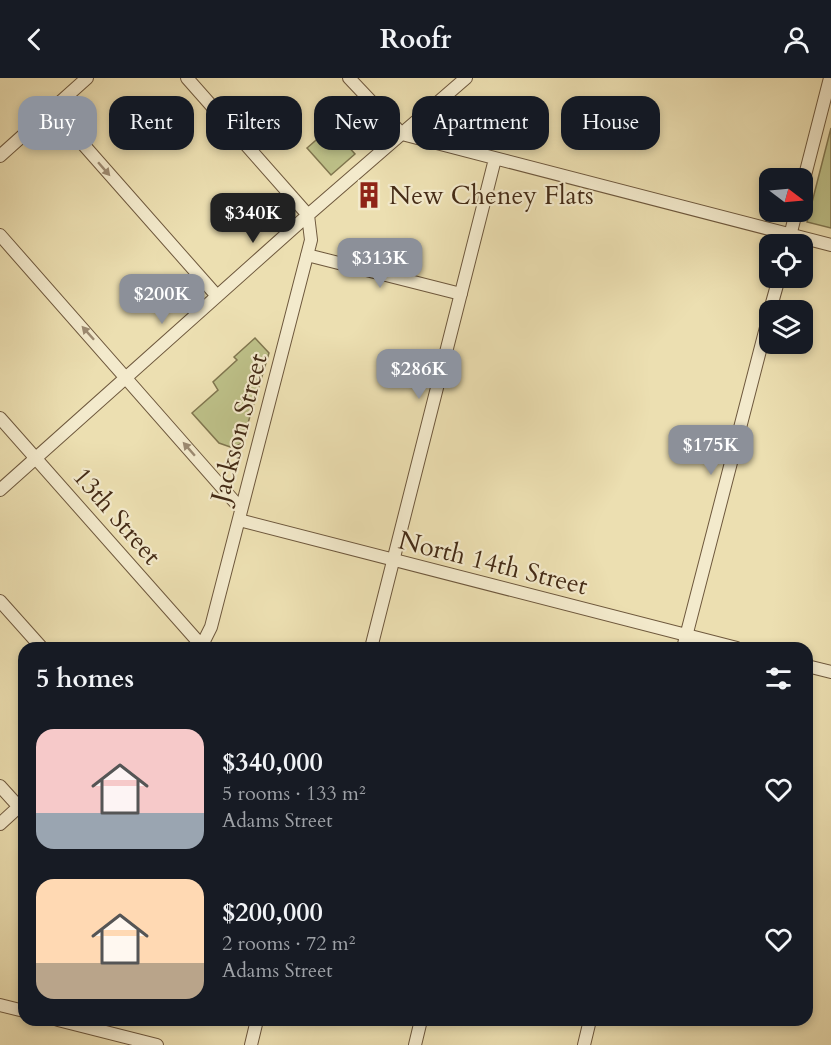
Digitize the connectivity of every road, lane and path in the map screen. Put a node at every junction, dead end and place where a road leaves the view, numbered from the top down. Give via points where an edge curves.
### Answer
1 (87, 78) edge
2 (187, 78) edge
3 (349, 78) edge
4 (466, 78) edge
5 (830, 78) edge
6 (67, 96) edge
7 (402, 134) junction
8 (18, 140) edge
9 (88, 150) edge
10 (0, 156) edge
11 (495, 159) junction
12 (807, 168) edge
13 (308, 215) junction
14 (767, 234) edge
15 (0, 235) edge
16 (813, 243) edge
17 (831, 245) edge
18 (307, 255) junction
19 (461, 294) junction
20 (217, 296) junction
21 (759, 353) edge
22 (127, 377) junction
23 (0, 418) edge
24 (36, 458) junction
25 (0, 490) edge
26 (240, 514) junction
27 (393, 561) junction
28 (0, 601) edge
29 (686, 635) junction
30 (37, 642) edge
31 (197, 642) edge
32 (204, 642) edge
33 (373, 642) edge
34 (684, 642) edge
35 (713, 642) edge
36 (813, 668) edge
37 (831, 672) edge
38 (0, 786) edge
39 (18, 802) edge
40 (18, 808) edge
41 (0, 824) edge
42 (0, 1005) edge
43 (18, 1010) edge
44 (82, 1026) edge
45 (256, 1026) edge
46 (420, 1026) edge
47 (589, 1026) edge
48 (157, 1045) edge
49 (251, 1045) edge
50 (415, 1045) edge
51 (584, 1045) edge

1 - 6 street
2 - 13 street
3 - 7 street
4 - 7 street
5 - 12 street
7 - 11 street
7 - 13 street
8 - 10 street
9 -> 20 street
11 - 14 street
11 - 19 street
13 - 18 street, Jackson Street via 311,240
13 - 20 street
22 -> 15 street
16 - 17 street
18 - 19 street
18 - 26 street, Jackson Street
19 - 27 street
20 - 22 street
21 - 29 street
22 - 24 street
26 -> 22 street
23 - 24 street, 13th Street
24 - 25 street
24 - 31 street, 13th Street
26 - 27 street, North 14th Street
26 - 32 street, Jackson Street via 211,627
27 - 29 street, North 14th Street
27 - 33 street
28 - 30 street
29 - 34 street
29 - 35 street, North 14th Street
36 - 37 street
38 - 39 street
40 - 41 street
42 - 43 street
44 - 48 street
45 - 49 street
46 - 50 street
47 - 51 street

